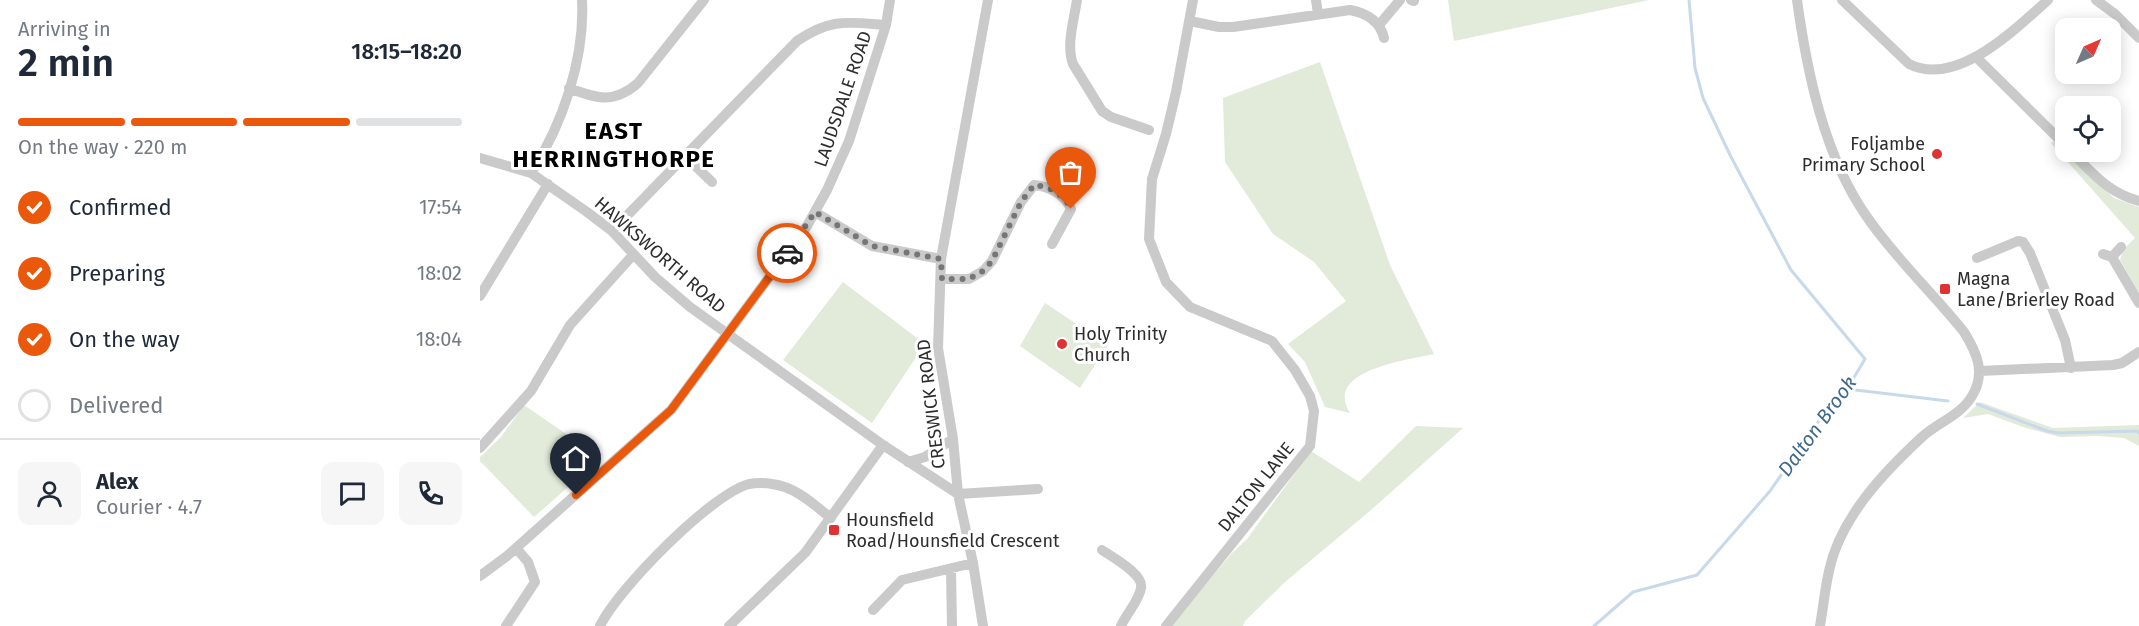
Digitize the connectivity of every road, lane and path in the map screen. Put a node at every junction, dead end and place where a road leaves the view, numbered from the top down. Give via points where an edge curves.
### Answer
1 (582, 0) edge
2 (704, 0) edge
3 (890, 0) edge
4 (988, 0) edge
5 (1077, 0) edge
6 (1193, 0) edge
7 (1316, 0) edge
8 (1400, 0) edge
9 (1797, 0) edge
10 (1842, 0) edge
11 (2048, 0) edge
12 (2096, 0) edge
13 (1318, 14) junction
14 (1190, 21) junction
15 (886, 25) junction
16 (1379, 25) junction
17 (1384, 38) dead end
18 (2139, 38) edge
19 (1976, 57) junction
20 (569, 88) junction
21 (1145, 115) dead end
22 (2055, 135) edge
23 (685, 156) junction
24 (480, 158) edge
25 (2081, 162) edge
26 (531, 173) junction
27 (712, 183) dead end
28 (548, 184) junction
29 (2139, 201) edge
30 (815, 212) junction
31 (612, 231) junction
32 (1052, 244) dead end
33 (2121, 247) dead end
34 (633, 255) junction
35 (1977, 258) dead end
36 (941, 259) junction
37 (942, 279) junction
38 (480, 296) edge
39 (2139, 303) edge
40 (727, 335) junction
41 (2139, 352) edge
42 (2071, 368) junction
43 (1980, 371) junction
44 (953, 439) junction
45 (883, 445) junction
46 (480, 448) edge
47 (908, 462) junction
48 (1038, 489) dead end
49 (958, 494) junction
50 (831, 518) junction
51 (516, 548) junction
52 (1102, 550) dead end
53 (973, 563) junction
54 (951, 569) junction
55 (480, 576) edge
56 (873, 610) dead end
57 (506, 626) edge
58 (600, 626) edge
59 (729, 626) edge
60 (952, 626) edge
61 (983, 626) edge
62 (1121, 626) edge
63 (1166, 626) edge
64 (1820, 626) edge

1 - 20 street via 581,41
2 - 20 street via 628,92 602,98
3 - 15 street, LAUDSDALE ROAD
4 - 36 street, CRESWICK ROAD
5 - 21 street via 1070,56 1102,111 1145,129
6 - 14 street, DALTON LANE
7 - 13 street
8 - 16 street
9 - 43 street via 1819,110 1853,195 1964,332 1975,349
10 - 19 street via 1920,70 1945,69
11 - 19 street
12 - 18 street
13 - 14 street via 1233,27
13 - 16 street via 1350,10 1361,12
14 - 63 street, DALTON LANE via 1169,124 1152,179 1149,239 1166,282 1190,307 1272,341 1295,370 1310,396 1315,415 1310,446
15 - 23 street via 838,22 810,32
15 - 30 street, LAUDSDALE ROAD via 849,141
16 - 17 street
19 - 22 street
20 - 26 street via 548,147
23 - 27 street
23 - 31 street
24 - 26 street, HAWKSWORTH ROAD
25 - 29 street via 2109,189
26 - 28 street, HAWKSWORTH ROAD
28 - 31 street, HAWKSWORTH ROAD
28 - 38 street
30 - 36 street via 872,246
30 - 40 street, LAUDSDALE ROAD
31 - 34 street, HAWKSWORTH ROAD
32 - 37 street via 1071,209 1067,200 1044,186 1034,185 983,271 969,279
33 - 39 street via 2107,255
34 - 40 street, HAWKSWORTH ROAD via 681,300
34 - 46 street via 570,325 531,391
35 - 42 street via 2024,242 2065,340
36 - 37 street, CRESWICK ROAD
37 - 44 street, CRESWICK ROAD via 938,348
40 - 45 street, HAWKSWORTH ROAD
40 - 51 street, LAUDSDALE ROAD via 671,410
41 - 42 street via 2114,365
42 - 43 street
43 - 64 street via 1972,397 1893,464 1855,513 1829,570
44 - 47 street via 925,457
44 - 49 street, CRESWICK ROAD
45 - 47 street, HAWKSWORTH ROAD
45 - 50 street
47 - 49 street, HAWKSWORTH ROAD
48 - 49 street
49 - 53 street, CRESWICK ROAD
50 - 58 street via 794,490 772,483 749,484 707,509 668,545 607,612
50 - 59 street via 806,553
51 - 55 street, LAUDSDALE ROAD
51 - 57 street via 528,562 535,582
52 - 62 street via 1141,582
53 - 54 street
53 - 61 street, CRESWICK ROAD
54 - 56 street via 902,580
54 - 60 street

